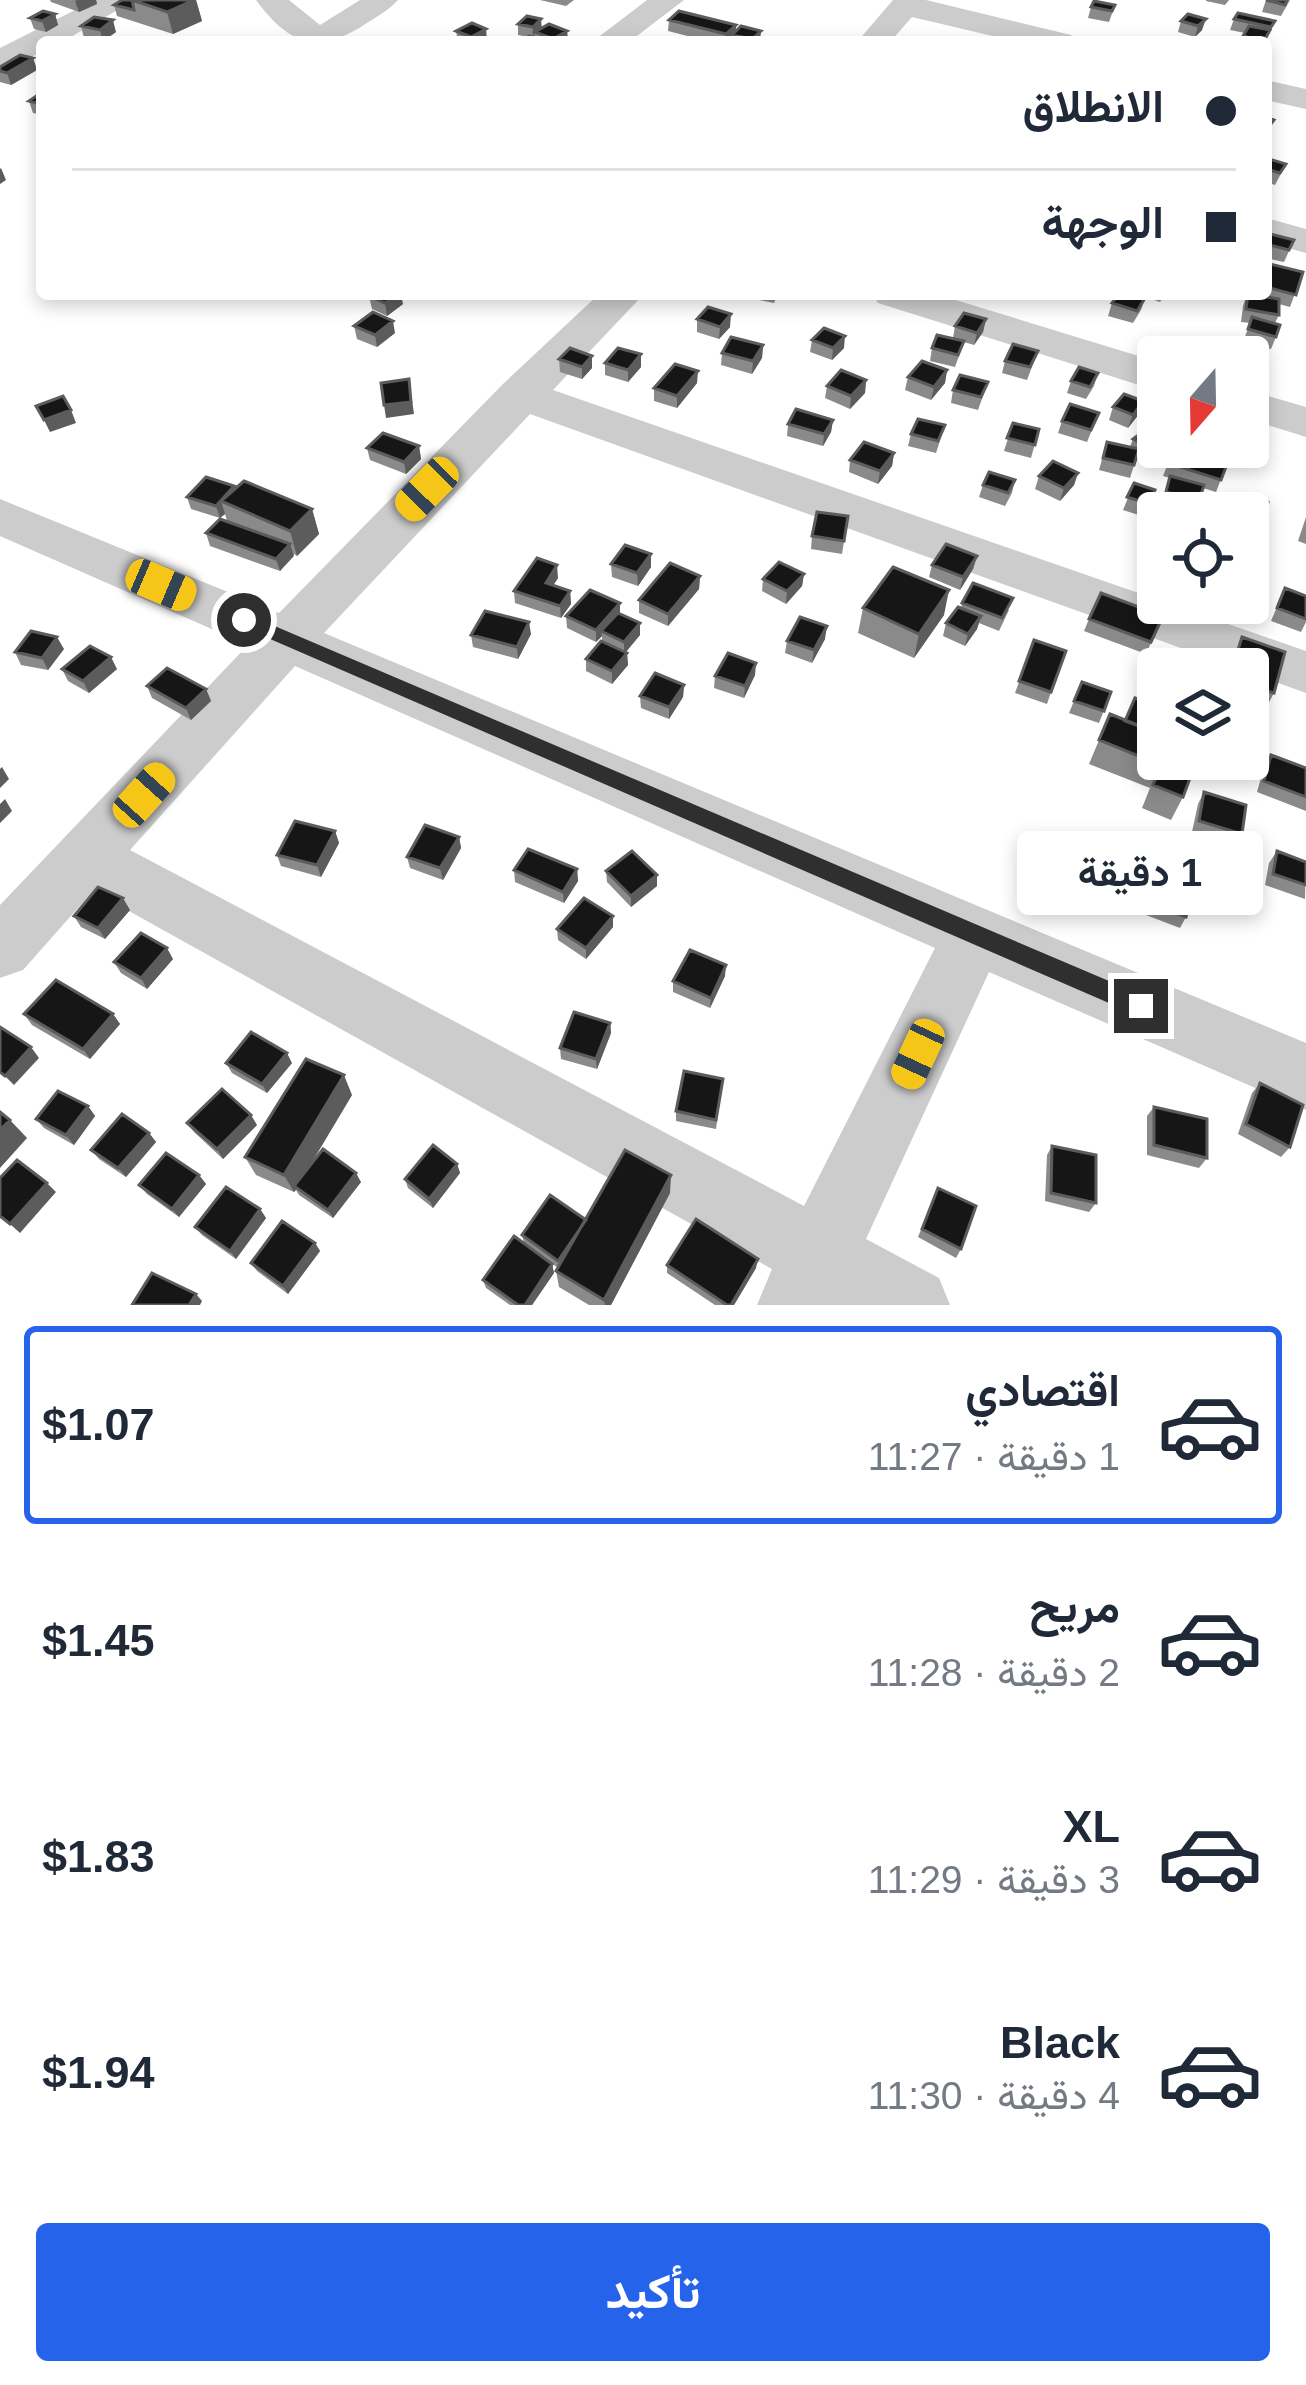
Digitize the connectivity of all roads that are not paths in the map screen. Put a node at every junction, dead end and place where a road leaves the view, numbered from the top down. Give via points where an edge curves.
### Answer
1 (119, 0) edge
2 (272, 0) edge
3 (382, 0) edge
4 (668, 0) edge
5 (908, 3) edge
6 (49, 36) edge
7 (317, 36) edge
8 (330, 36) edge
9 (617, 36) edge
10 (878, 36) edge
11 (1037, 36) edge
12 (36, 43) edge
13 (0, 61) edge
14 (1272, 92) edge
15 (1306, 100) edge
16 (1272, 232) edge
17 (1306, 241) edge
18 (617, 300) edge
19 (912, 300) edge
20 (1137, 370) edge
21 (519, 394) junction
22 (1269, 411) edge
23 (1306, 422) edge
24 (12, 538) edge
25 (286, 638) junction
26 (1306, 672) edge
27 (88, 858) junction
28 (975, 934) junction
29 (0, 949) edge
30 (1306, 1077) edge
31 (809, 1279) edge
32 (912, 1305) edge

1 - 6 street
2 - 7 street
3 - 8 street
4 - 9 street
5 - 10 street
5 - 11 street
12 - 13 street
14 - 15 street
16 - 17 street
18 - 21 street
19 - 20 street
21 - 25 street
21 - 26 street
22 - 23 street
24 - 25 street
25 - 27 street
25 - 28 street
27 - 29 street
27 - 31 street
28 - 30 street
28 - 31 street
31 - 32 street

